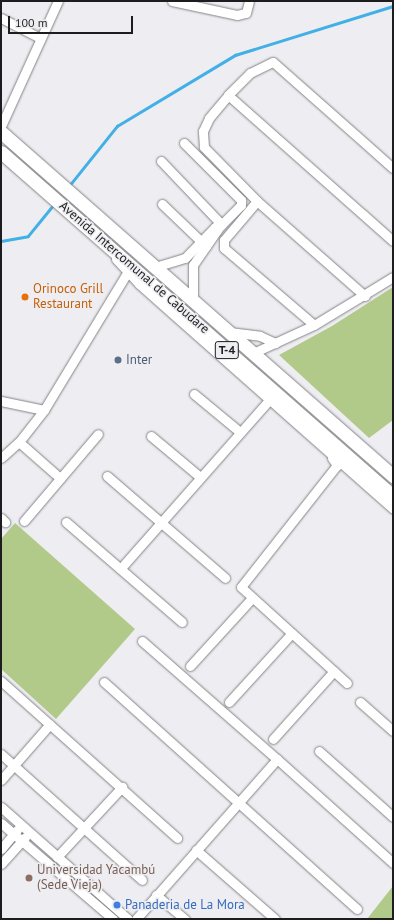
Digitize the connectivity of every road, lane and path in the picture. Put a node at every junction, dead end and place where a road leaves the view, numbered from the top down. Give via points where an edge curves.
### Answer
1 (58, 1) edge
2 (172, 1) edge
3 (249, 1) edge
4 (1, 18) edge
5 (40, 38) junction
6 (228, 95) junction
7 (1, 126) edge
8 (1, 132) edge
9 (184, 143) dead end
10 (1, 152) edge
11 (1, 160) edge
12 (161, 160) dead end
13 (393, 168) edge
14 (39, 184) junction
15 (257, 201) junction
16 (162, 204) dead end
17 (221, 225) junction
18 (91, 231) junction
19 (393, 241) edge
20 (204, 244) junction
21 (185, 258) junction
22 (193, 265) junction
23 (155, 267) junction
24 (127, 273) junction
25 (393, 277) edge
26 (365, 296) junction
27 (193, 300) junction
28 (314, 325) junction
29 (229, 332) junction
30 (275, 343) junction
31 (253, 353) junction
32 (256, 376) junction
33 (194, 394) dead end
34 (1, 401) edge
35 (268, 401) junction
36 (44, 410) junction
37 (240, 432) junction
38 (98, 434) dead end
39 (151, 436) dead end
40 (19, 442) junction
41 (1, 458) edge
42 (107, 476) dead end
43 (393, 476) edge
44 (200, 477) junction
45 (60, 478) junction
46 (393, 496) edge
47 (393, 509) edge
48 (24, 521) dead end
49 (66, 522) dead end
50 (161, 524) junction
51 (121, 568) junction
52 (225, 578) dead end
53 (252, 598) junction
54 (182, 622) dead end
55 (292, 633) junction
56 (142, 641) dead end
57 (190, 666) dead end
58 (334, 671) junction
59 (1, 681) edge
60 (104, 682) dead end
61 (347, 683) dead end
62 (229, 702) dead end
63 (360, 702) dead end
64 (50, 724) junction
65 (393, 731) edge
66 (273, 739) dead end
67 (319, 750) dead end
68 (1, 754) edge
69 (277, 759) junction
70 (14, 766) junction
71 (1, 780) edge
72 (122, 787) junction
73 (237, 803) junction
74 (1, 808) edge
75 (393, 817) edge
76 (1, 823) edge
77 (21, 826) junction
78 (82, 828) junction
79 (29, 833) junction
80 (14, 834) junction
81 (177, 838) dead end
82 (21, 841) junction
83 (1, 849) edge
84 (196, 850) junction
85 (57, 857) junction
86 (393, 863) edge
87 (1, 864) edge
88 (142, 880) dead end
89 (156, 895) junction
90 (357, 909) dead end
91 (113, 919) edge
92 (128, 919) edge
93 (136, 919) edge
94 (185, 919) edge
95 (275, 919) edge

1 - 5 street
2 - 3 street via 237,16 246,13
4 - 5 street
5 - 7 street
6 - 13 street via 250,73 274,62
6 - 15 street via 209,118 203,131 204,147
6 - 19 street
8 - 23 highway, Avenida Intercomunal de Cabudare / T-4
9 - 17 street via 241,200 241,205
10 - 14 highway, Avenida Intercomunal de Cabudare / T-4
11 - 14 street
12 - 17 street
14 - 18 highway, Avenida Intercomunal de Cabudare / T-4
15 - 26 street
15 - 28 street via 224,240 224,248
16 - 20 street
17 - 20 street
18 - 24 street
18 - 32 highway, Avenida Intercomunal de Cabudare / T-4
20 - 21 street
20 - 22 street
21 - 22 street
21 - 23 street
22 - 27 street
23 - 27 highway, Avenida Intercomunal de Cabudare / T-4
24 - 35 street
24 - 36 street
25 - 26 street
26 - 28 street
27 - 29 highway, Avenida Intercomunal de Cabudare / T-4
28 - 30 street
29 - 30 street via 260,336
29 - 31 highway, Avenida Intercomunal de Cabudare / T-4
30 - 31 street
31 - 43 highway, Avenida Intercomunal de Cabudare / T-4
32 - 35 highway
32 - 46 highway, Avenida Intercomunal de Cabudare / T-4
33 - 37 street
34 - 36 street
35 - 37 street
35 - 47 street
35 - 53 street via 337,465 242,584 242,590
36 - 40 street
37 - 44 street
38 - 45 street
39 - 44 street
40 - 41 street
40 - 45 street
42 - 50 street
44 - 50 street
45 - 48 street
49 - 51 street
50 - 51 street
50 - 52 street
51 - 54 street
53 - 55 street
53 - 57 street
55 - 58 street
55 - 62 street
56 - 69 street
58 - 61 street
58 - 66 street
59 - 64 street
60 - 73 street
63 - 65 street
64 - 70 street
64 - 72 street
67 - 75 street
68 - 70 street
69 - 73 street
69 - 86 street
70 - 71 street
70 - 78 street
72 - 78 street
72 - 81 street
73 - 84 street
73 - 90 street
74 - 77 street
76 - 80 street
77 - 79 street
77 - 80 street
78 - 85 street
78 - 88 street
79 - 82 street
79 - 85 street
80 - 82 street
80 - 83 street
82 - 87 street
82 - 91 street
84 - 89 street
84 - 95 street
85 - 92 street
89 - 93 street
89 - 94 street

